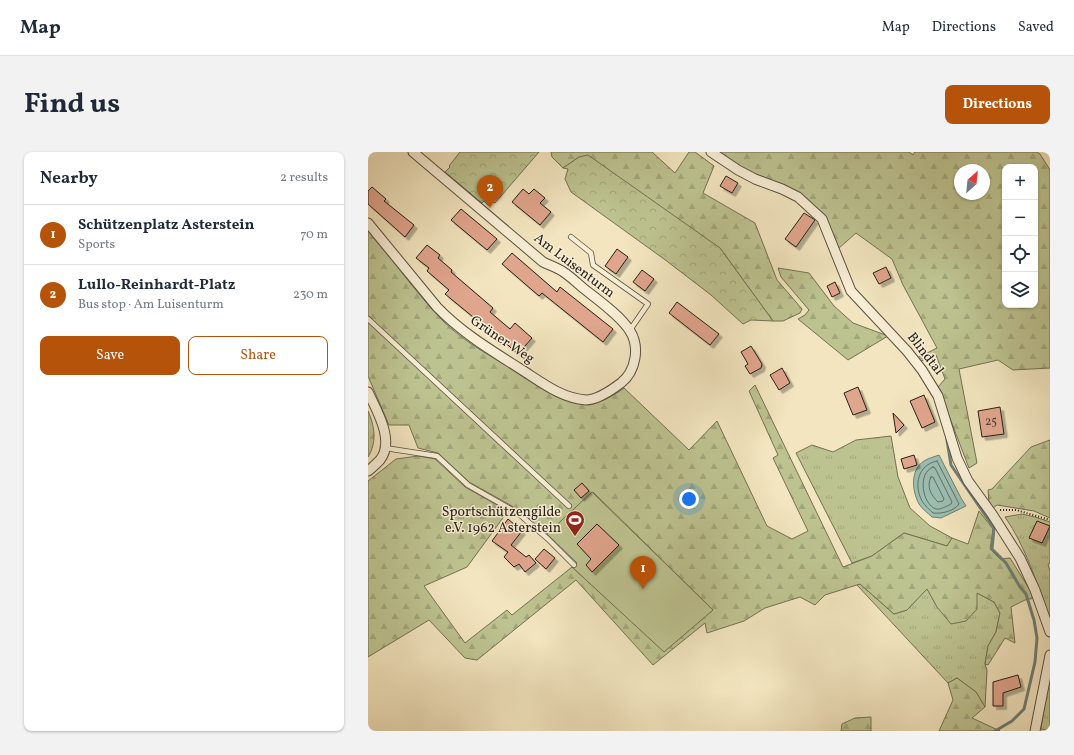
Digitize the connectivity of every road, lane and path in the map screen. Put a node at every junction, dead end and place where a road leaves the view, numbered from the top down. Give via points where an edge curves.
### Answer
1 (413, 152) edge
2 (711, 152) edge
3 (368, 223) edge
4 (571, 237) dead end
5 (368, 319) edge
6 (630, 330) junction
7 (636, 350) joint
8 (368, 392) edge
9 (385, 448) junction
10 (368, 471) edge
11 (570, 506) dead end
12 (1003, 509) dead end
13 (1050, 520) edge
14 (574, 565) dead end
15 (1050, 632) edge
16 (1050, 655) edge
17 (1035, 731) edge

1 - 6 street, Am Luisenturm via 543,262 562,271 614,313
2 - 15 street, Blindtal via 755,179 798,197 822,219 851,291 907,351 938,396 957,458 968,481 1020,558
3 - 7 street, Grüner Weg via 437,306 460,329 546,386 567,396 588,400 612,390 632,370
4 - 6 lane via 591,253 593,265 648,304
5 - 11 lane
6 - 7 street, Am Luisenturm
8 - 9 street via 385,436
9 - 10 street via 380,460
9 - 14 lane via 437,456 468,485 519,514
12 - 13 path
16 - 17 street

